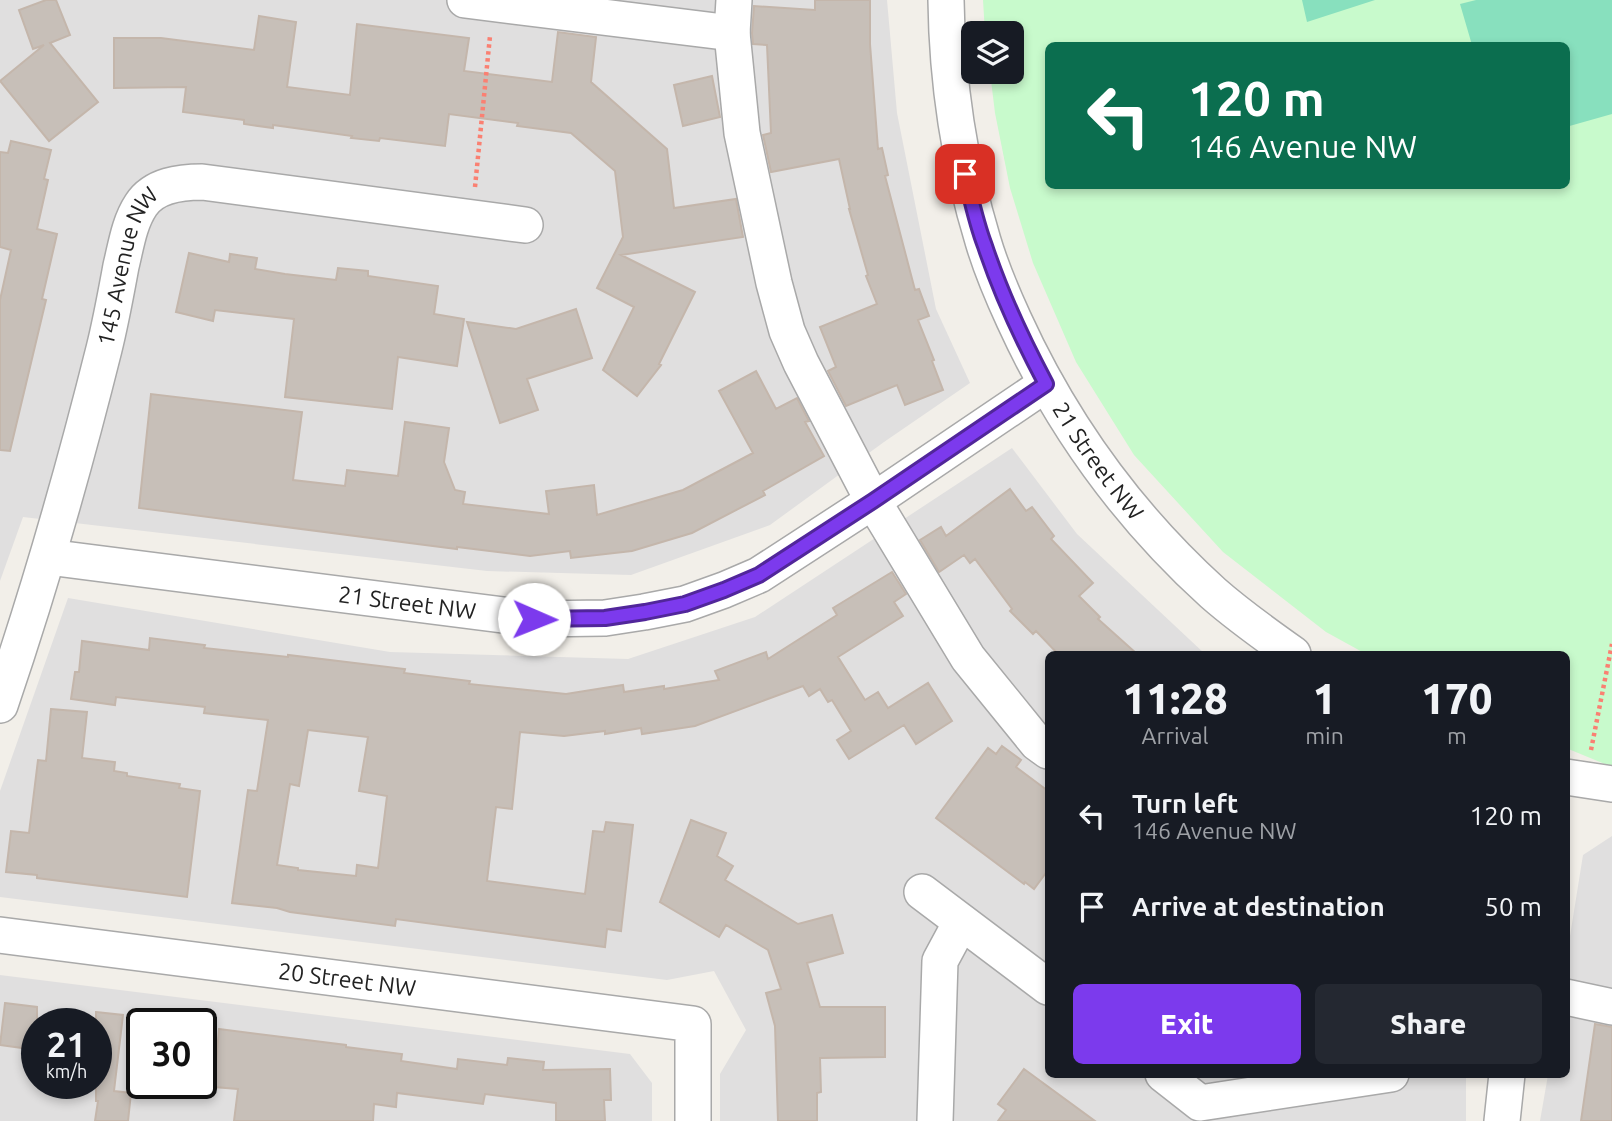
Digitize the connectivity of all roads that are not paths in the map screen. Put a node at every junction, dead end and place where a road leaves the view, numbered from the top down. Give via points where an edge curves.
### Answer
1 (946, 0) edge
2 (479, 2) edge
3 (733, 16) edge
4 (525, 225) dead end
5 (1046, 384) junction
6 (873, 501) junction
7 (48, 557) junction
8 (1289, 651) edge
9 (0, 705) edge
10 (1045, 749) edge
11 (922, 892) dead end
12 (961, 922) junction
13 (0, 935) edge
14 (1045, 985) edge
15 (1570, 998) edge
16 (1612, 1007) edge
17 (1168, 1078) edge
18 (1364, 1078) edge
19 (1504, 1078) edge
20 (693, 1121) edge
21 (935, 1121) edge
22 (1502, 1121) edge

1 - 5 street via 953,107 968,185 1005,300
2 - 3 street
3 - 6 street via 742,133 787,331
4 - 7 street, 145 Avenue NW via 202,182 152,192 137,213 126,245
5 - 6 street, 21 Street NW
5 - 8 street, 21 Street NW via 1078,439 1158,539 1213,593
6 - 7 street, 21 Street NW via 759,575 685,604 605,618 534,619
6 - 10 street via 968,658
7 - 9 street, 145 Avenue NW
11 - 12 street
12 - 14 street
12 - 21 street via 940,961
13 - 20 street, 20 Street NW via 693,1024
15 - 16 street
17 - 18 street via 1200,1102
19 - 22 street

